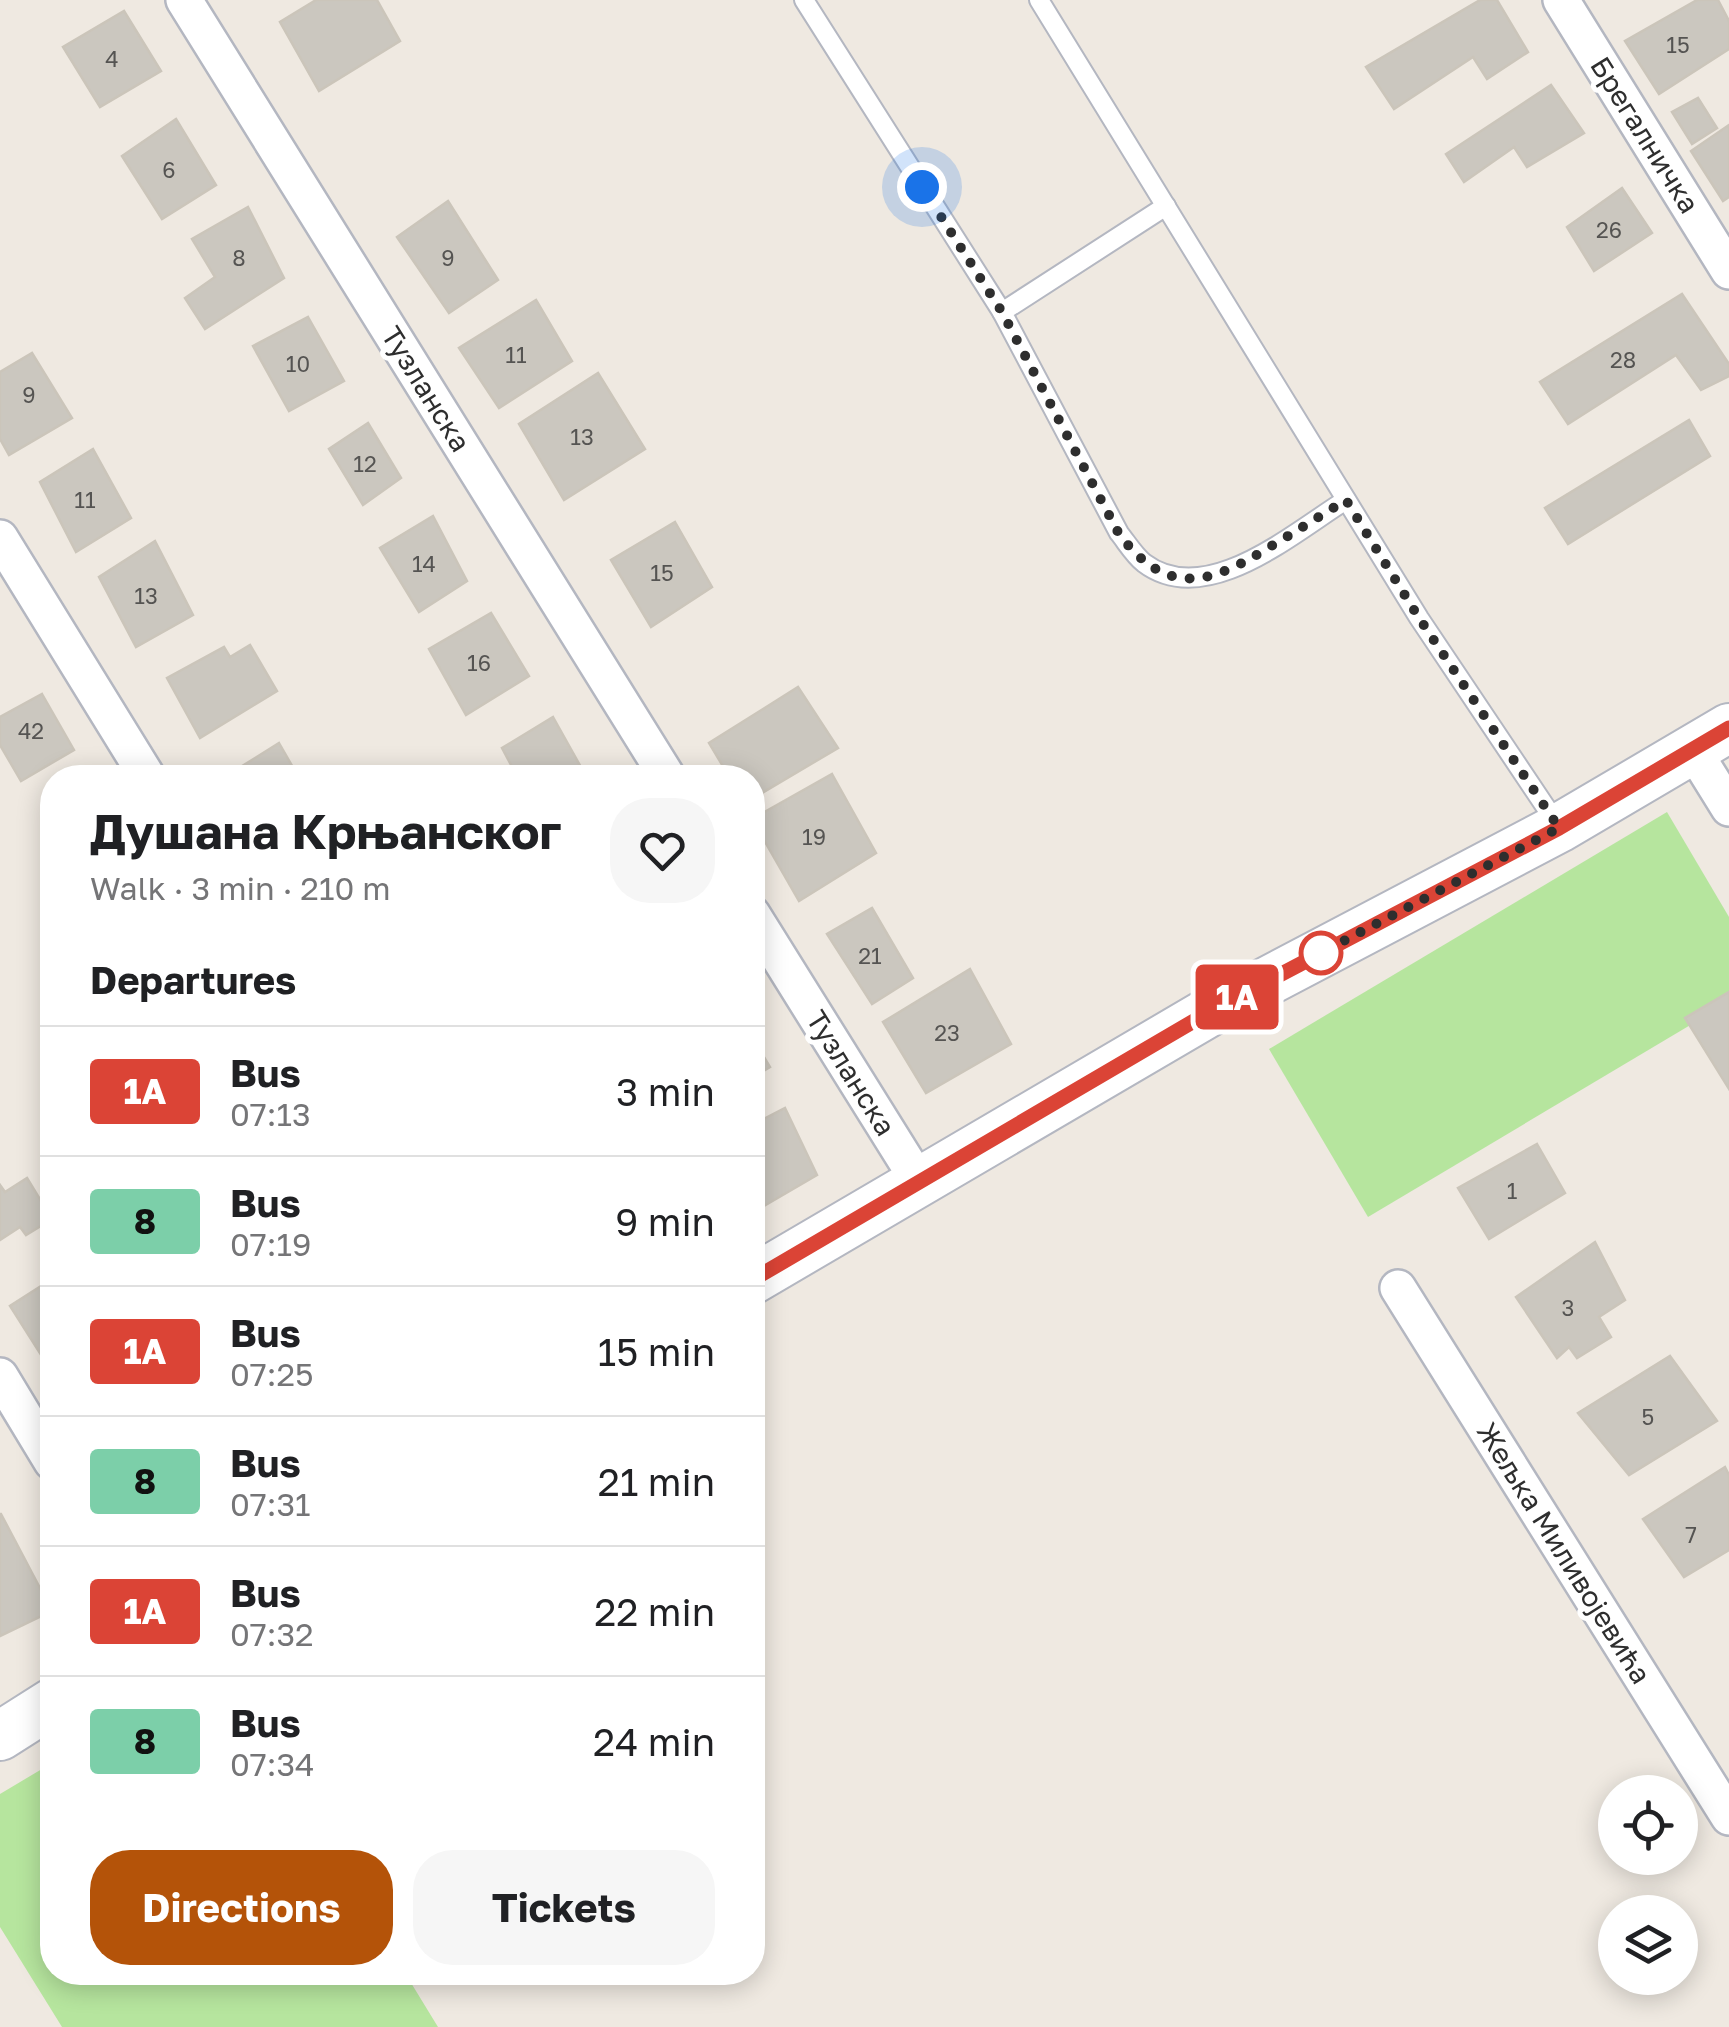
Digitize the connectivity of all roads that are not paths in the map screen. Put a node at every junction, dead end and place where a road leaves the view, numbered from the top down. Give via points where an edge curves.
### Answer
1 (184, 0) edge
2 (804, 0) edge
3 (1039, 0) edge
4 (1562, 0) edge
5 (1166, 206) junction
6 (1729, 271) edge
7 (1002, 312) junction
8 (1346, 500) junction
9 (0, 538) edge
10 (1711, 739) edge
11 (140, 765) edge
12 (660, 765) edge
13 (1729, 808) edge
14 (1559, 828) junction
15 (765, 935) edge
16 (918, 1180) junction
17 (765, 1272) edge
18 (1398, 1288) dead end
19 (0, 1376) edge
20 (40, 1442) edge
21 (40, 1711) edge
22 (0, 1736) edge
23 (1729, 1816) edge

1 - 12 street, Тузланска
2 - 7 lane
3 - 5 lane
4 - 6 street, Брегалничка
5 - 7 lane
5 - 8 lane
7 - 8 lane via 1119,534 1154,569 1180,577 1224,574
8 - 14 lane
9 - 11 street
10 - 13 street
10 - 14 street
14 - 16 street via 1211,1011
15 - 16 street, Тузланска
16 - 17 street
18 - 23 street, Жељка Миливојевића
19 - 20 street
21 - 22 street

